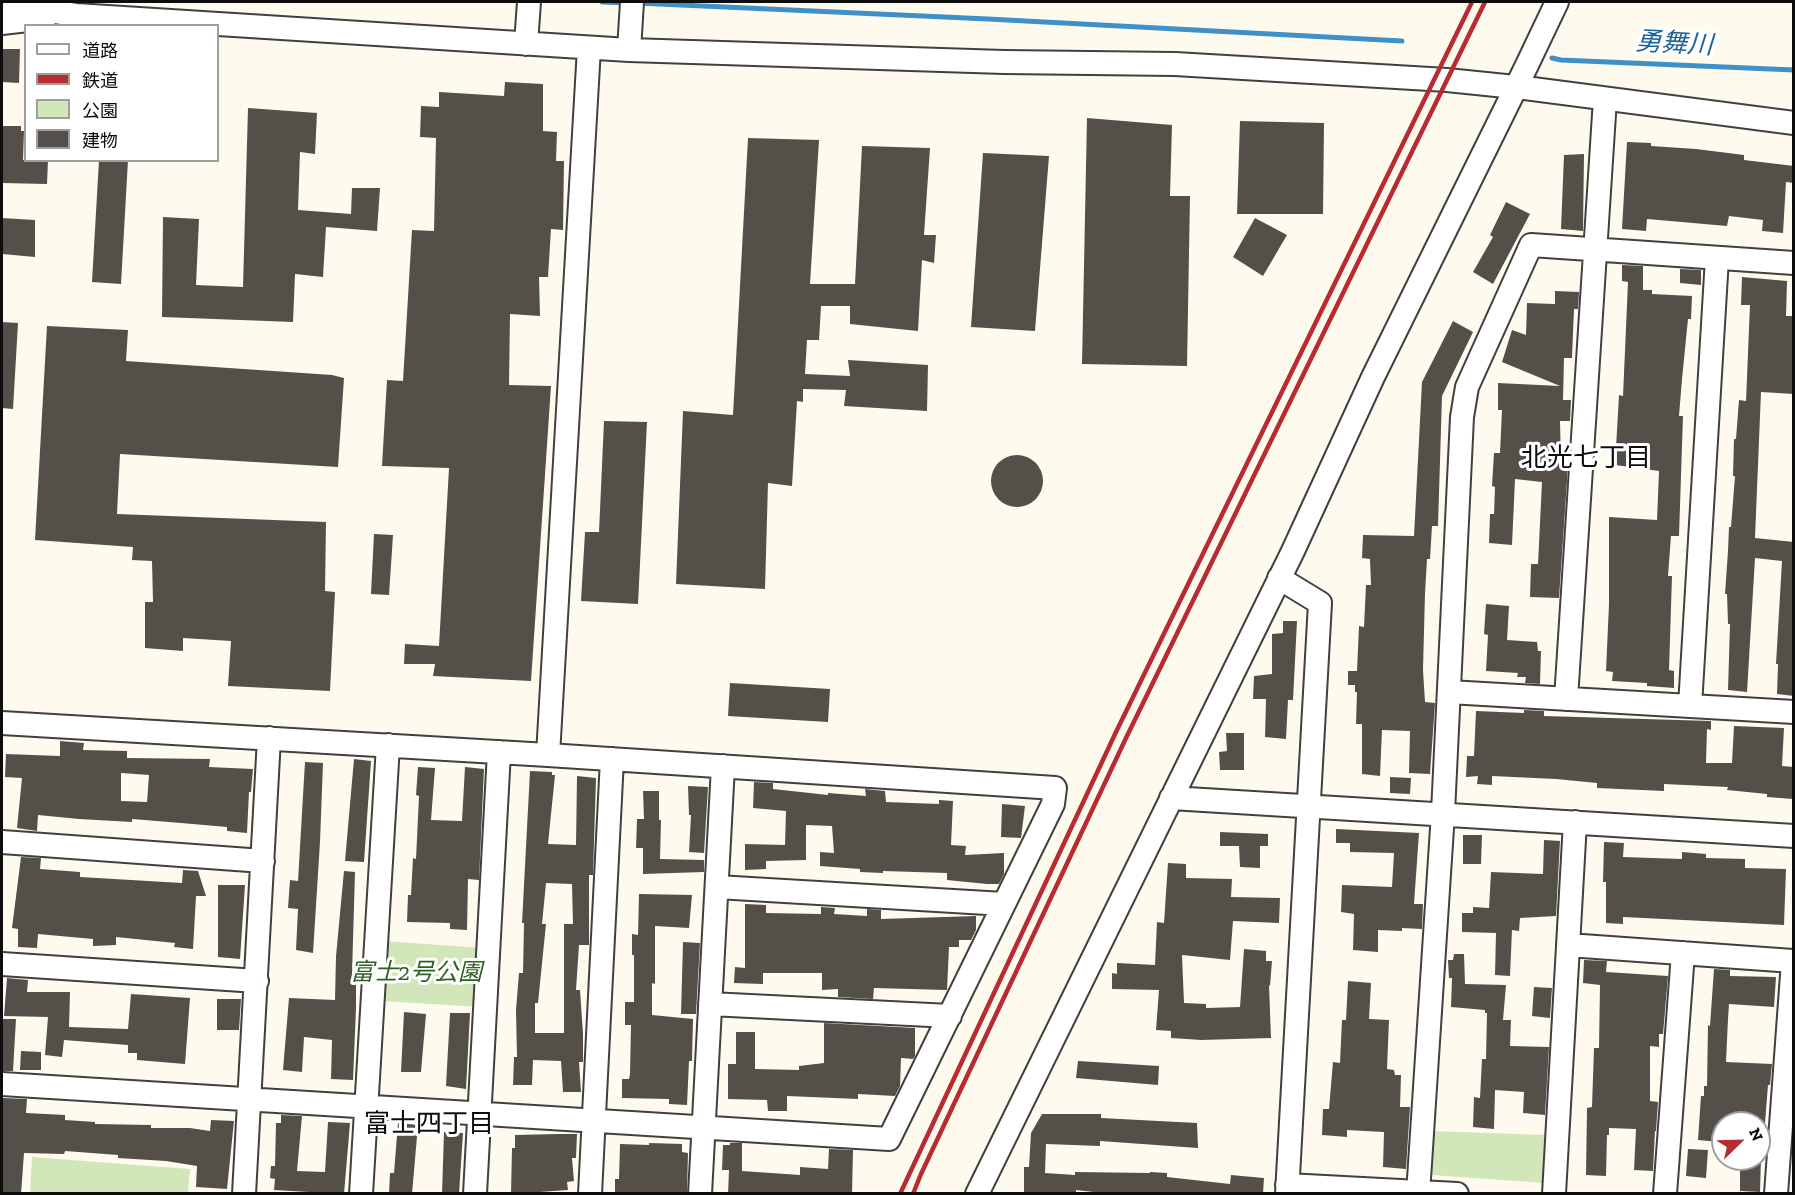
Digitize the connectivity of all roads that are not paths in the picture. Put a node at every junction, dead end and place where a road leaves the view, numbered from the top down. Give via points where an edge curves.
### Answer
1 (1557, 2) edge
2 (2, 3) edge
3 (529, 6) edge
4 (632, 8) edge
5 (76, 15) junction
6 (2, 23) edge
7 (216, 24) edge
8 (219, 24) edge
9 (526, 44) junction
10 (589, 48) junction
11 (629, 50) junction
12 (1517, 87) junction
13 (1605, 99) junction
14 (1794, 123) edge
15 (1596, 249) junction
16 (1717, 258) junction
17 (1794, 263) edge
18 (1279, 578) junction
19 (1449, 692) junction
20 (1566, 699) junction
21 (1690, 706) junction
22 (1794, 712) edge
23 (2, 723) edge
24 (269, 738) junction
25 (387, 745) junction
26 (499, 752) junction
27 (548, 754) junction
28 (612, 759) junction
29 (723, 766) junction
30 (1171, 798) junction
31 (1310, 805) junction
32 (1443, 813) junction
33 (1575, 822) junction
34 (1794, 836) edge
35 (2, 842) edge
36 (263, 861) junction
37 (717, 887) junction
38 (1004, 904) junction
39 (1568, 945) junction
40 (1683, 953) junction
41 (2, 964) edge
42 (256, 981) junction
43 (710, 1004) junction
44 (950, 1016) junction
45 (2, 1084) edge
46 (250, 1099) junction
47 (367, 1107) junction
48 (480, 1114) junction
49 (594, 1121) junction
50 (704, 1127) junction
51 (1287, 1189) edge
52 (1418, 1192) edge
53 (244, 1194) edge
54 (361, 1194) edge
55 (475, 1194) edge
56 (590, 1194) edge
57 (700, 1194) edge
58 (977, 1194) edge
59 (1457, 1194) edge
60 (1554, 1194) edge
61 (1665, 1194) edge
62 (1776, 1194) edge

1 - 12 street
2 - 5 street
3 - 9 street
4 - 11 street
5 - 6 street
5 - 7 street
8 - 9 street
9 - 10 street
10 - 11 street
10 - 27 street
11 - 12 street via 1175,64
12 - 13 street
12 - 18 street via 1373,376
13 - 14 street
13 - 15 street
15 - 16 street
15 - 19 street via 1531,245 1467,387 1462,417
15 - 20 street
16 - 17 street
16 - 21 street
18 - 30 street
18 - 31 street via 1320,603
19 - 20 street
19 - 32 street
20 - 21 street
21 - 22 street
23 - 24 street
24 - 25 street
24 - 36 street
25 - 26 street
25 - 47 street
26 - 27 street
26 - 48 street
27 - 28 street
28 - 29 street
28 - 49 street
29 - 37 street
29 - 38 street via 1054,789 1053,804
30 - 31 street
30 - 58 street
31 - 32 street
31 - 51 street
32 - 33 street
32 - 52 street
33 - 34 street
33 - 39 street
35 - 36 street
36 - 42 street
37 - 38 street
37 - 43 street
38 - 44 street
39 - 40 street
39 - 60 street
40 - 61 street
40 - 62 street via 1793,961
41 - 42 street
42 - 46 street
43 - 44 street
43 - 50 street
44 - 50 street via 889,1139
45 - 46 street
46 - 47 street
46 - 53 street
47 - 48 street
47 - 54 street
48 - 49 street
48 - 55 street
49 - 50 street
49 - 56 street
50 - 57 street
51 - 52 street
52 - 59 street

